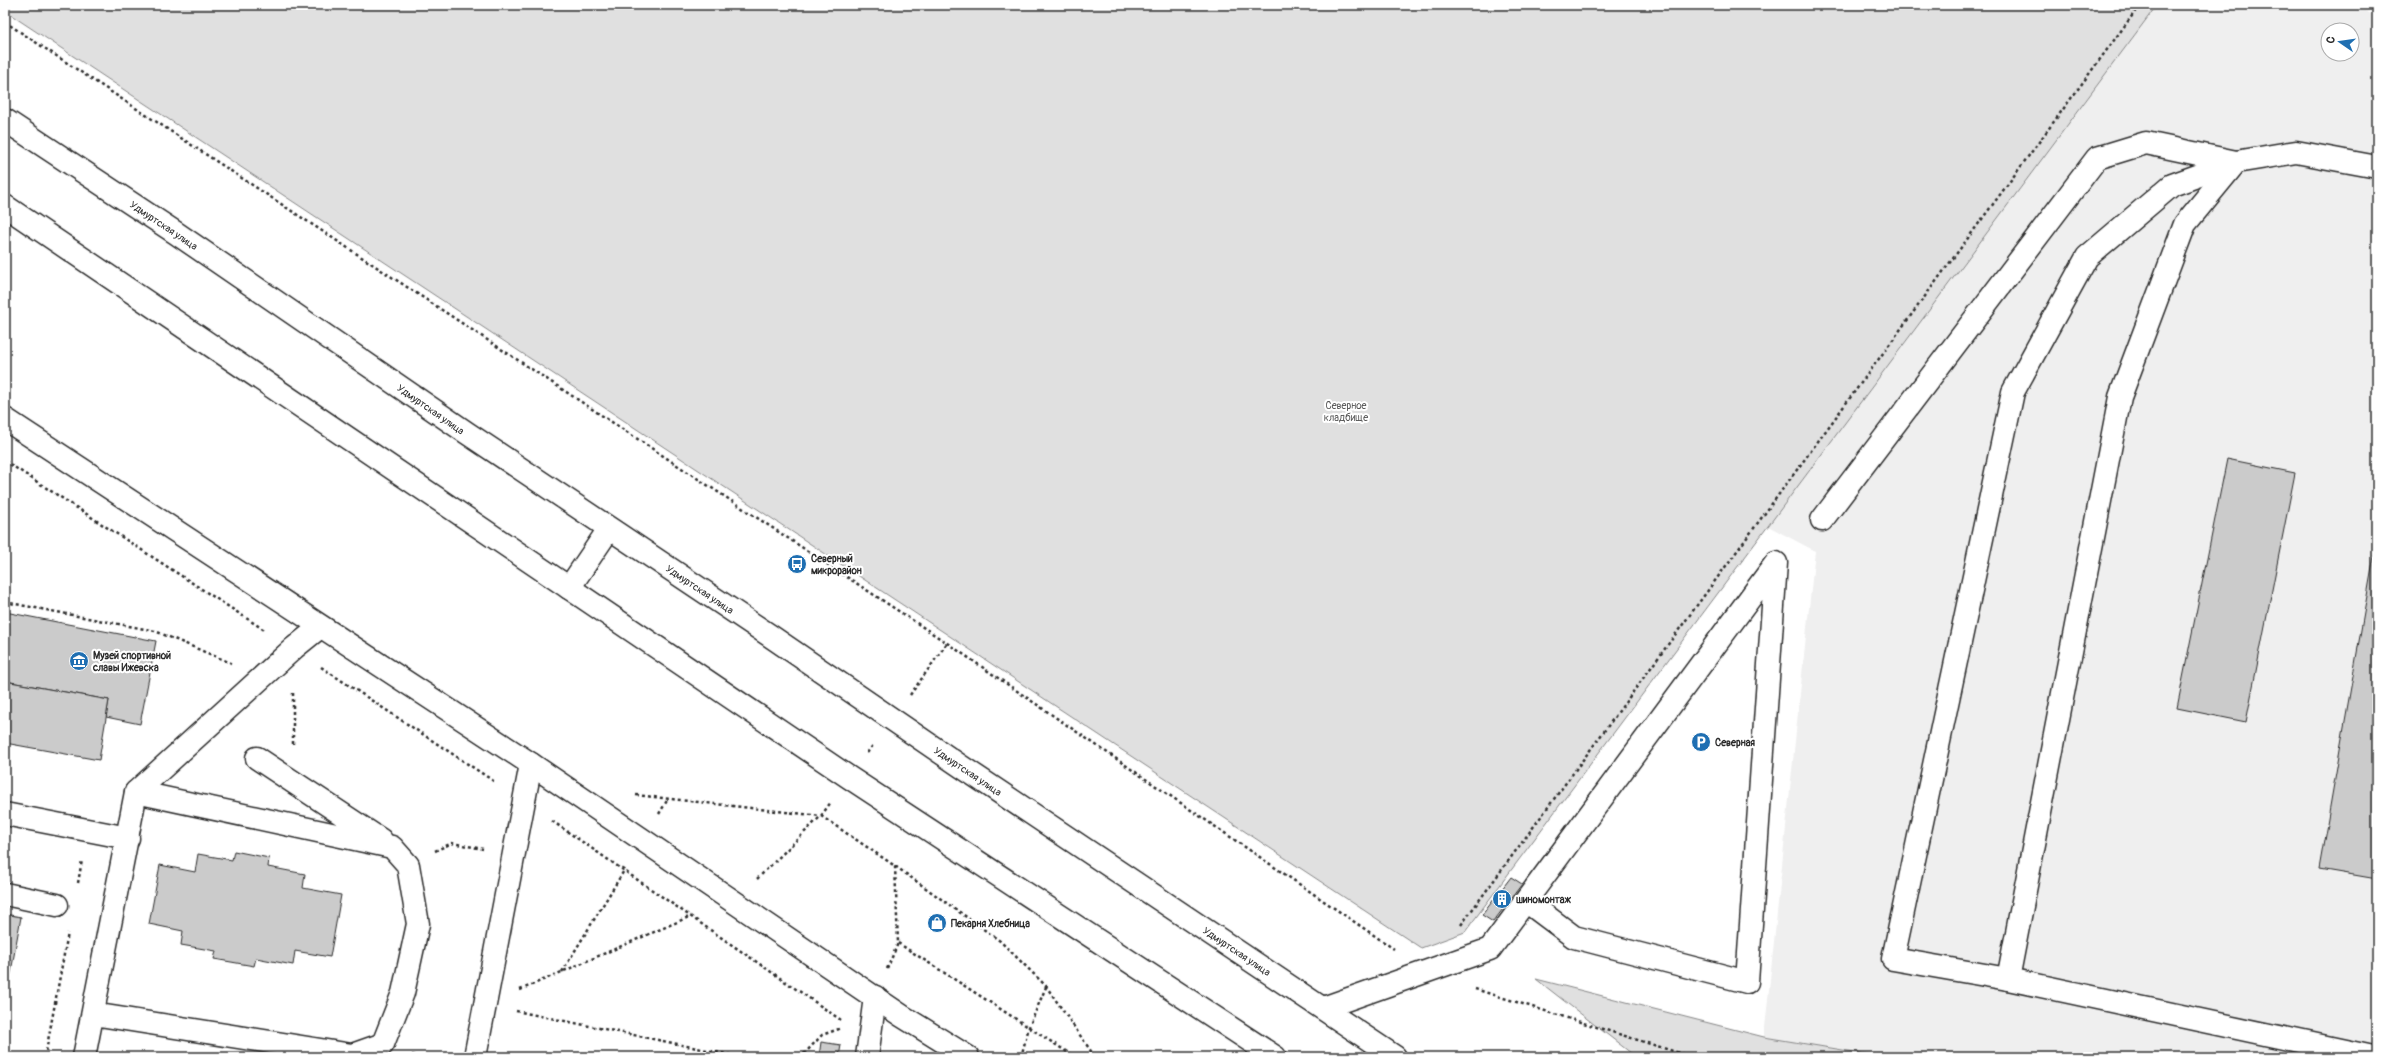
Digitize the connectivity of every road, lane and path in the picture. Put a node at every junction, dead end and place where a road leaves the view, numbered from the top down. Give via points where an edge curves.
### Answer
1 (2140, 5) edge
2 (5, 22) edge
3 (5, 120) edge
4 (2236, 162) junction
5 (2377, 167) edge
6 (5, 206) edge
7 (5, 419) edge
8 (5, 461) edge
9 (1822, 520) dead end
10 (609, 529) junction
11 (568, 588) junction
12 (5, 602) edge
13 (320, 627) junction
14 (294, 648) junction
15 (205, 653) dead end
16 (257, 758) dead end
17 (531, 764) junction
18 (293, 782) junction
19 (136, 792) junction
20 (629, 795) dead end
21 (668, 799) junction
22 (524, 801) junction
23 (5, 814) edge
24 (821, 816) junction
25 (87, 830) junction
26 (128, 838) junction
27 (642, 840) junction
28 (452, 843) dead end
29 (392, 847) junction
30 (484, 849) dead end
31 (895, 866) junction
32 (624, 870) junction
33 (76, 891) dead end
34 (5, 894) edge
35 (734, 901) junction
36 (1526, 901) junction
37 (57, 905) dead end
38 (691, 916) junction
39 (1460, 926) dead end
40 (69, 929) dead end
41 (898, 943) junction
42 (1427, 971) junction
43 (562, 972) junction
44 (2008, 979) junction
45 (1046, 986) junction
46 (875, 997) junction
47 (486, 1005) junction
48 (1323, 1008) junction
49 (93, 1014) junction
50 (842, 1021) dead end
51 (1029, 1027) junction
52 (805, 1053) junction
53 (45, 1057) edge
54 (84, 1057) edge
55 (414, 1057) edge
56 (419, 1057) edge
57 (475, 1057) edge
58 (741, 1057) edge
59 (792, 1057) edge
60 (804, 1057) edge
61 (867, 1057) edge
62 (968, 1057) edge
63 (1021, 1057) edge
64 (1075, 1057) edge
65 (1096, 1057) edge
66 (1275, 1057) edge
67 (1395, 1057) edge
68 (1692, 1057) edge
69 (2373, 1057) edge

1 - 39 path
2 - 42 path via 947,643
3 - 10 main road, Удмуртская улица via 176,233
4 - 5 main road via 2296,152
4 - 9 main road via 2146,144 2097,158
4 - 44 main road via 2185,224 2120,397
4 - 44 main road via 2172,185 2087,257 2014,392 1893,959
6 - 11 main road
7 - 13 main road
8 - 14 path
10 - 11 main road
10 - 48 main road, Удмуртская улица
11 - 66 main road via 850,778
12 - 15 path via 155,631
13 - 14 main road
13 - 17 main road
14 - 18 path
14 - 19 main road
14 - 22 path
16 - 18 main road
17 - 22 main road
17 - 27 main road
18 - 29 main road
19 - 26 main road
19 - 29 main road
20 - 21 path
21 - 24 path
21 - 27 path
22 - 32 path
22 - 47 main road
23 - 25 main road
24 - 31 path
24 - 35 path
25 - 26 main road
25 - 33 path
26 - 49 main road
27 - 32 path
27 - 35 main road
28 - 30 path
29 - 49 main road via 408,865 418,924 403,993 383,1044 352,1055
31 - 41 path
31 - 45 path via 1000,941
32 - 38 path
32 - 43 path
34 - 37 main road
35 - 38 path
35 - 46 main road
36 - 36 main road via 1574,937 1747,982 1776,563
36 - 42 main road via 1490,949
38 - 43 path
38 - 50 path
40 - 53 path
41 - 46 path
41 - 51 path
42 - 48 main road
42 - 68 path via 1489,994
43 - 47 path
44 - 69 main road
45 - 51 path
45 - 65 path
46 - 52 path via 849,1026 822,1035
46 - 61 main road
46 - 62 main road
47 - 57 main road
47 - 58 path
48 - 67 main road, Удмуртская улица
49 - 54 main road
51 - 63 path
51 - 64 path
52 - 59 path
52 - 60 path
55 - 56 path

